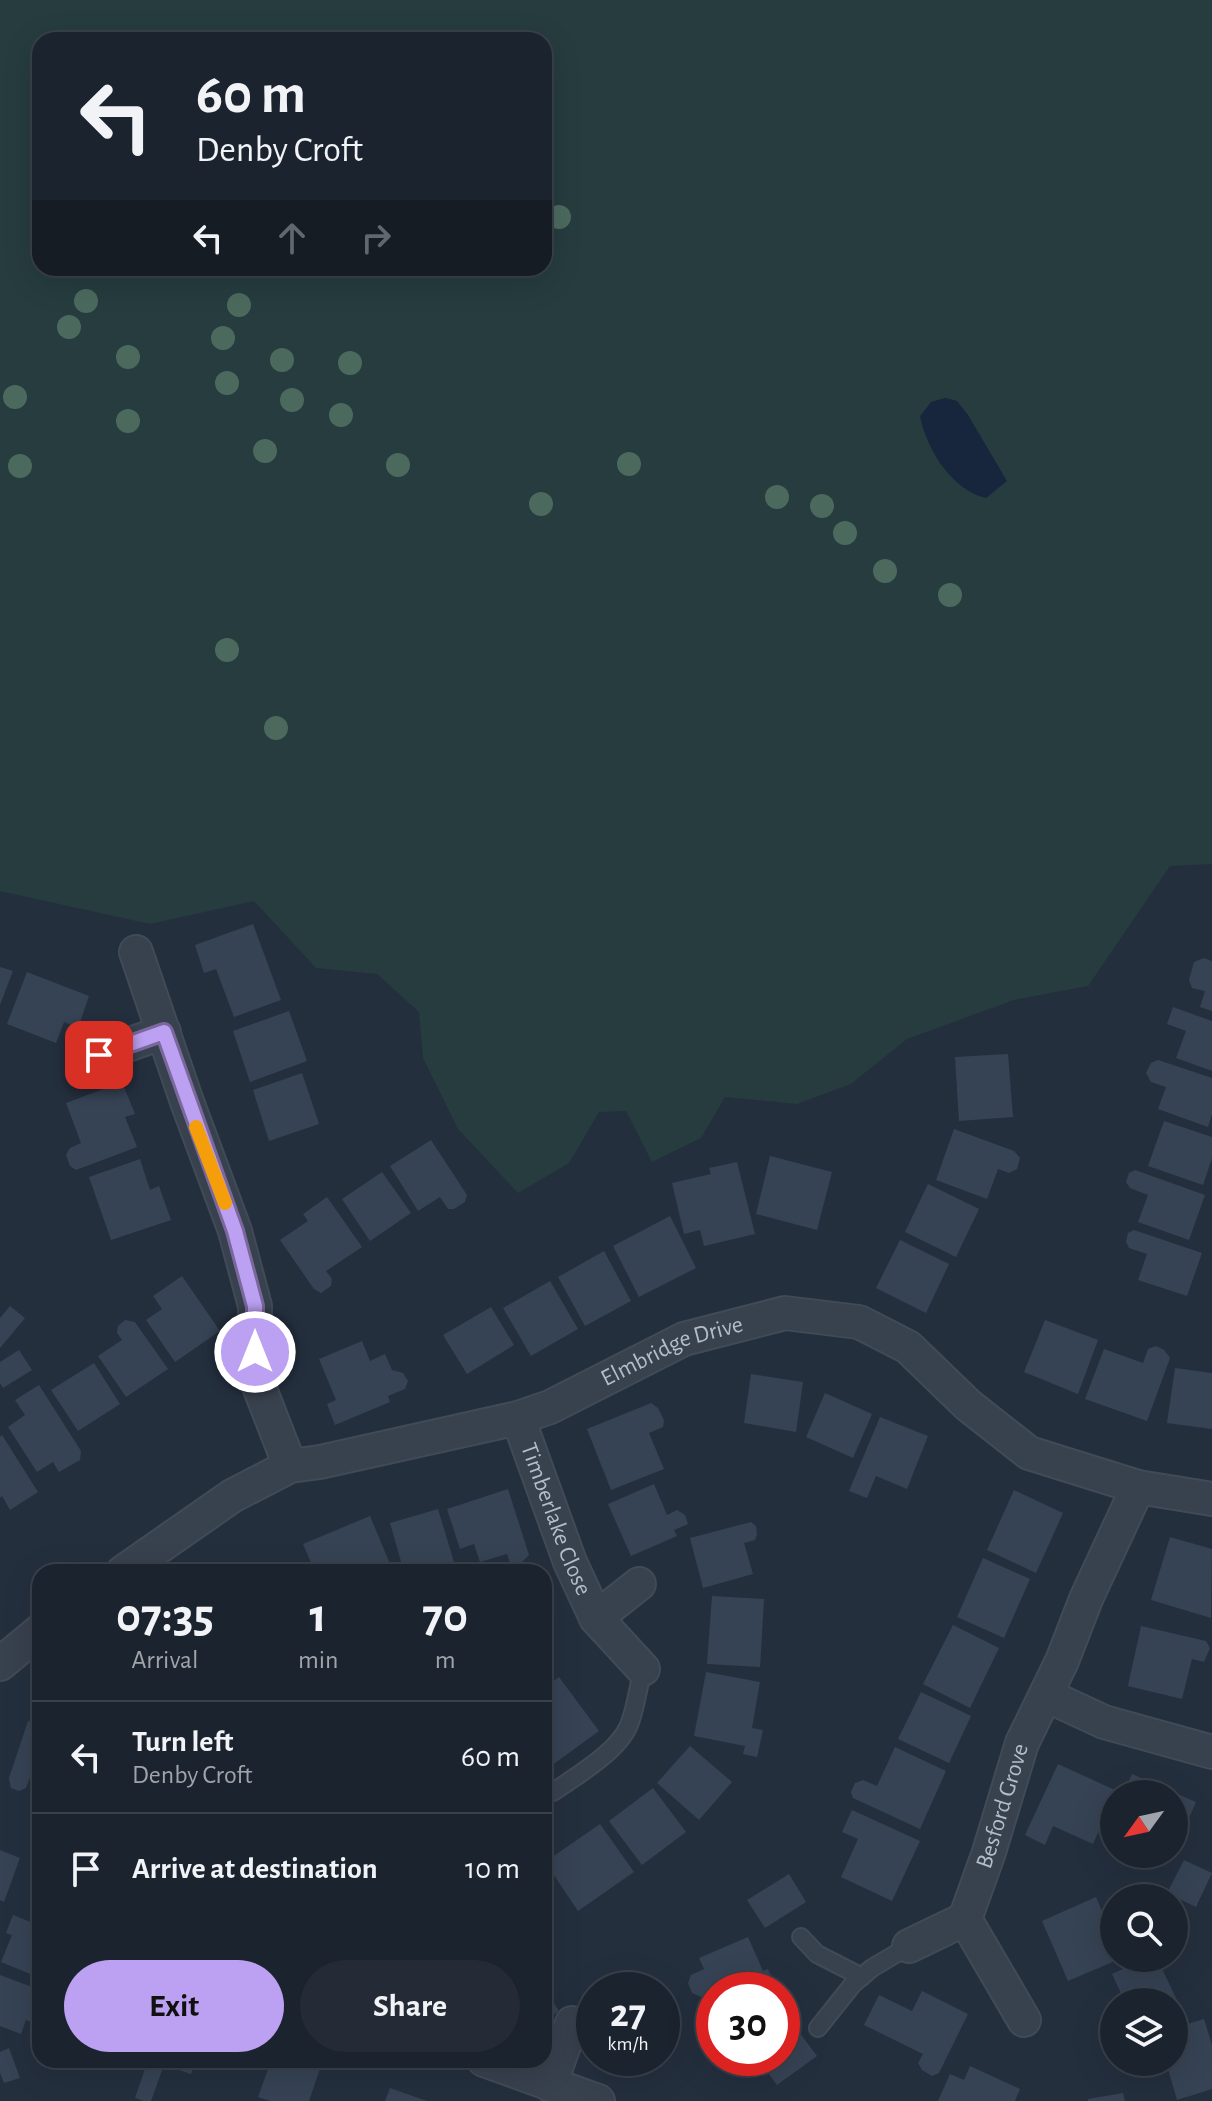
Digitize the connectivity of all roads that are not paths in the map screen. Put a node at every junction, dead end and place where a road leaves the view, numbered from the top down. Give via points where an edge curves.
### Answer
1 (136, 952) dead end
2 (164, 1032) junction
3 (99, 1055) dead end
4 (518, 1418) junction
5 (290, 1466) junction
6 (1138, 1487) junction
7 (1212, 1499) edge
8 (134, 1564) edge
9 (639, 1584) dead end
10 (596, 1618) junction
11 (32, 1638) edge
12 (0, 1664) edge
13 (643, 1669) joint
14 (1046, 1695) junction
15 (1212, 1752) edge
16 (553, 1792) dead end
17 (965, 1919) junction
18 (801, 1937) dead end
19 (909, 1946) joint
20 (862, 1977) junction
21 (1024, 2020) dead end
22 (572, 2023) dead end
23 (818, 2028) dead end
24 (505, 2068) edge
25 (550, 2085) junction
26 (598, 2101) edge

1 - 2 street
2 - 3 street
2 - 5 street via 235,1231 255,1306 255,1376
4 - 5 street, Elmbridge Drive
4 - 6 street, Elmbridge Drive via 684,1339 785,1313 859,1322 908,1347 968,1405 1029,1453
4 - 10 street, Timberlake Close
5 - 8 street, Elmbridge Drive via 232,1496
6 - 7 street, Elmbridge Drive
6 - 14 street, Besford Grove
9 - 10 street, Timberlake Close
10 - 13 street, Timberlake Close
11 - 12 street
13 - 16 lane via 629,1726 591,1766
14 - 15 street via 1104,1722
14 - 17 street, Besford Grove via 1022,1743
17 - 19 street
17 - 21 street
18 - 20 lane via 817,1954
19 - 20 lane
20 - 23 lane
22 - 25 street
24 - 25 street
25 - 26 street

